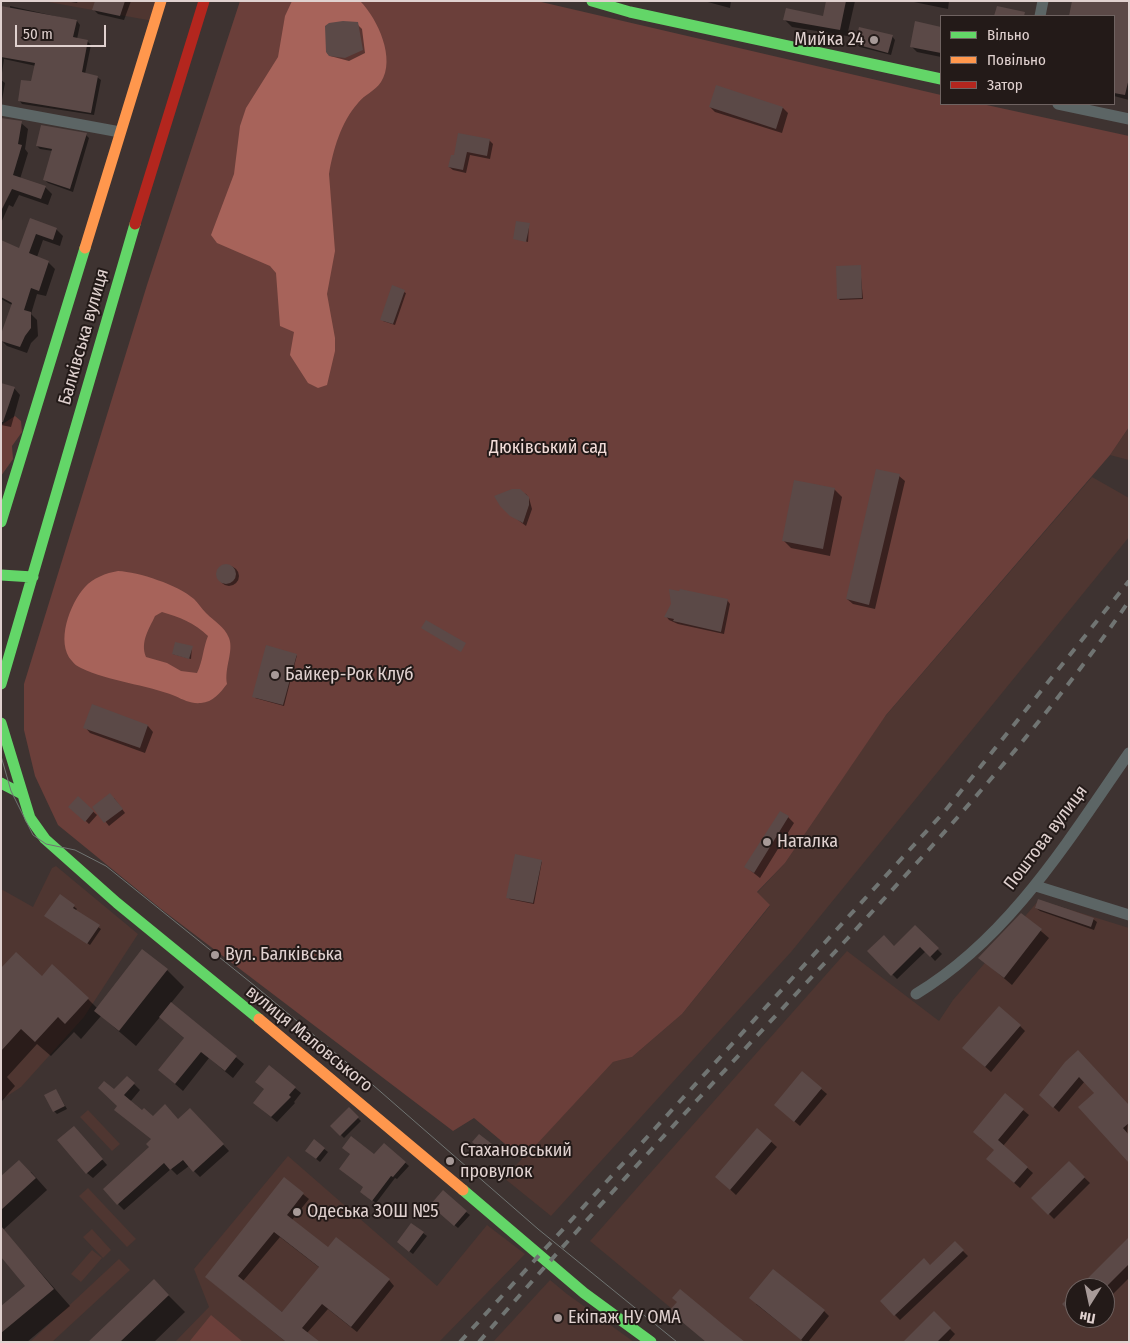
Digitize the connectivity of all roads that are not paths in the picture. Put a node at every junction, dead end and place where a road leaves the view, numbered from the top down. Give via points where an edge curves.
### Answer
1 (161, 1) edge
2 (204, 1) edge
3 (592, 1) edge
4 (1043, 1) edge
5 (1040, 15) edge
6 (940, 79) edge
7 (1062, 105) edge
8 (1, 110) edge
9 (1129, 120) edge
10 (120, 132) junction
11 (1, 522) edge
12 (1, 575) edge
13 (33, 577) junction
14 (1, 684) edge
15 (1, 723) edge
16 (1129, 754) edge
17 (1, 783) edge
18 (22, 794) junction
19 (1036, 886) junction
20 (1129, 916) edge
21 (916, 994) dead end
22 (651, 1342) edge

1 - 10 main road, Балківська вулиця
2 - 13 main road, Балківська вулиця via 164,125
3 - 6 main road
4 - 5 street
7 - 9 street
8 - 10 street
10 - 11 main road, Балківська вулиця
12 - 13 main road
13 - 14 main road, Балківська вулиця
15 - 18 main road, вулиця Маловського
16 - 19 street, Поштова вулиця
17 - 18 main road
18 - 22 main road, вулиця Маловського via 39,832 117,904 338,1084 584,1293
19 - 20 street
19 - 21 street, Поштова вулиця via 956,968

